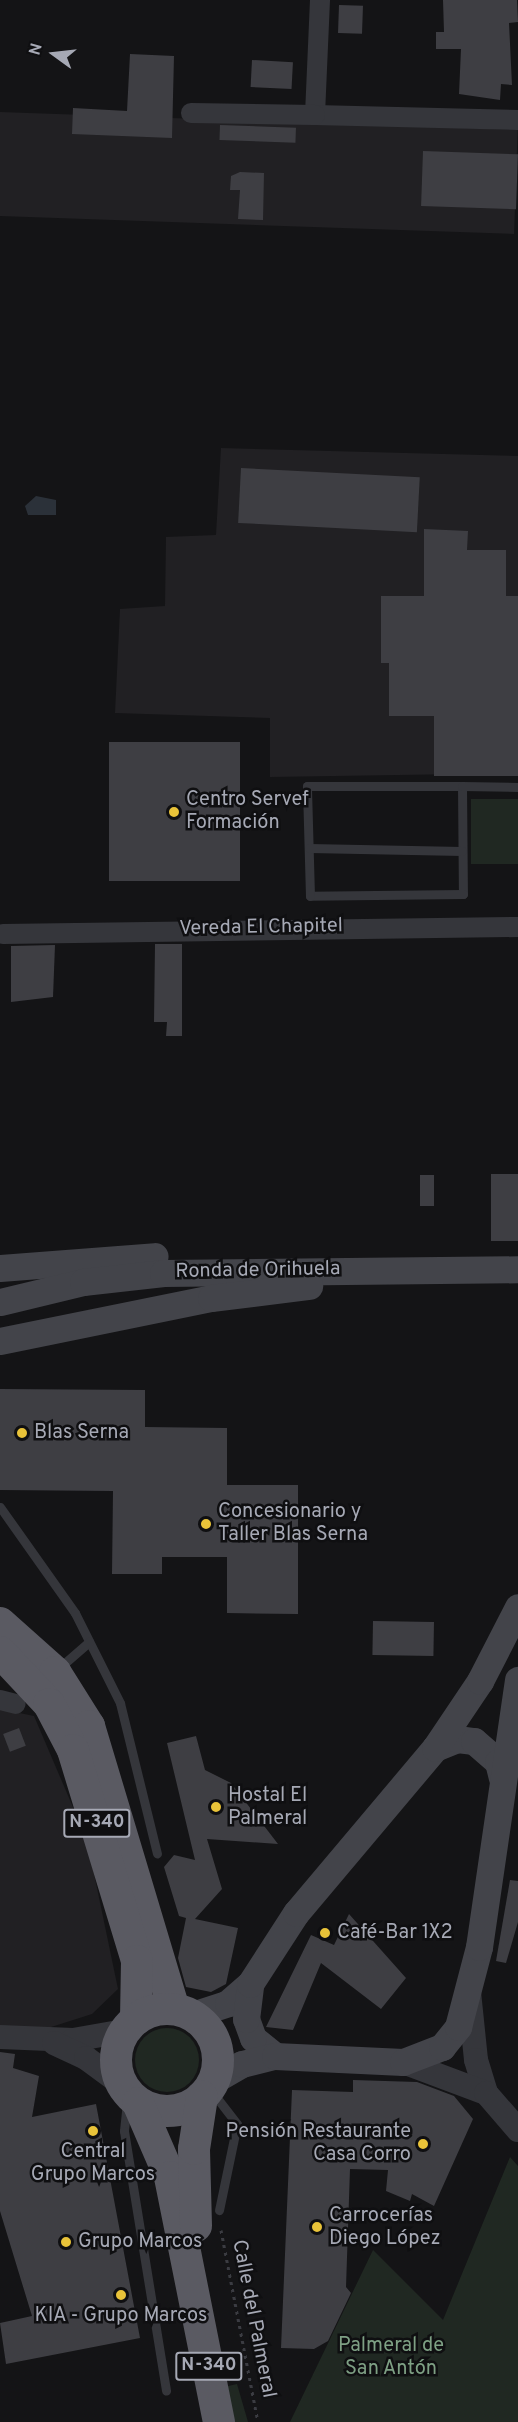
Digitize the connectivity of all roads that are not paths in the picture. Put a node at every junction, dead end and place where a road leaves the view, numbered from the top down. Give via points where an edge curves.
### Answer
1 (320, 0) edge
2 (190, 113) dead end
3 (315, 115) junction
4 (518, 120) edge
5 (462, 786) junction
6 (518, 787) edge
7 (309, 848) junction
8 (462, 851) junction
9 (518, 927) edge
10 (3, 934) dead end
11 (0, 1268) edge
12 (323, 1269) junction
13 (489, 1269) junction
14 (518, 1269) edge
15 (0, 1302) edge
16 (0, 1341) edge
17 (0, 1507) edge
18 (518, 1607) edge
19 (0, 1623) edge
20 (89, 1642) junction
21 (0, 1652) edge
22 (55, 1672) junction
23 (518, 1680) edge
24 (435, 1748) junction
25 (502, 1778) junction
26 (157, 1854) dead end
27 (250, 1984) junction
28 (468, 1986) junction
29 (183, 2012) junction
30 (130, 2025) junction
31 (0, 2037) edge
32 (46, 2040) junction
33 (275, 2056) junction
34 (404, 2061) junction
35 (208, 2088) junction
36 (129, 2093) junction
37 (486, 2093) junction
38 (518, 2130) edge
39 (219, 2210) road end
40 (200, 2311) junction
41 (166, 2391) dead end
42 (219, 2422) edge

1 - 3 street
2 - 3 street
3 - 4 street
5 - 6 lane
5 - 7 lane via 307,786
5 - 8 lane
7 - 8 lane
7 - 8 lane via 310,896 463,894
9 - 10 street, Vereda El Chapitel
11 - 12 main road via 161,1255 252,1258
12 - 13 main road, Ronda de Orihuela
12 - 15 main road, Ronda de Orihuela via 124,1277
13 - 14 main road, Ronda de Orihuela
13 - 16 main road via 403,1282 278,1288
17 - 20 lane
18 - 24 main road via 480,1681
19 - 22 highway, N-340
20 - 22 lane
20 - 26 lane via 120,1702
21 - 30 highway, N-340 via 49,1704 72,1750 137,1961
22 - 29 highway, N-340 via 98,1751
23 - 25 main road
24 - 25 main road via 457,1739 474,1741 493,1755
24 - 27 main road via 296,1913
25 - 28 main road
27 - 29 main road via 228,2003
27 - 33 main road via 246,2019 252,2038
28 - 34 main road via 458,2027 442,2047
28 - 37 street via 476,2060
29 - 30 highway
29 - 35 highway, N-340 via 215,2043
30 - 32 street
30 - 36 highway, N-340 via 115,2057
31 - 32 street
32 - 36 street via 86,2058
33 - 34 main road
33 - 35 main road via 242,2064
34 - 37 street
35 - 36 highway via 178,2110
35 - 39 lane via 237,2124
35 - 40 highway, N-340 via 194,2157
36 - 40 highway, N-340 via 165,2158
36 - 41 lane via 124,2131
37 - 38 street
40 - 42 highway, N-340

